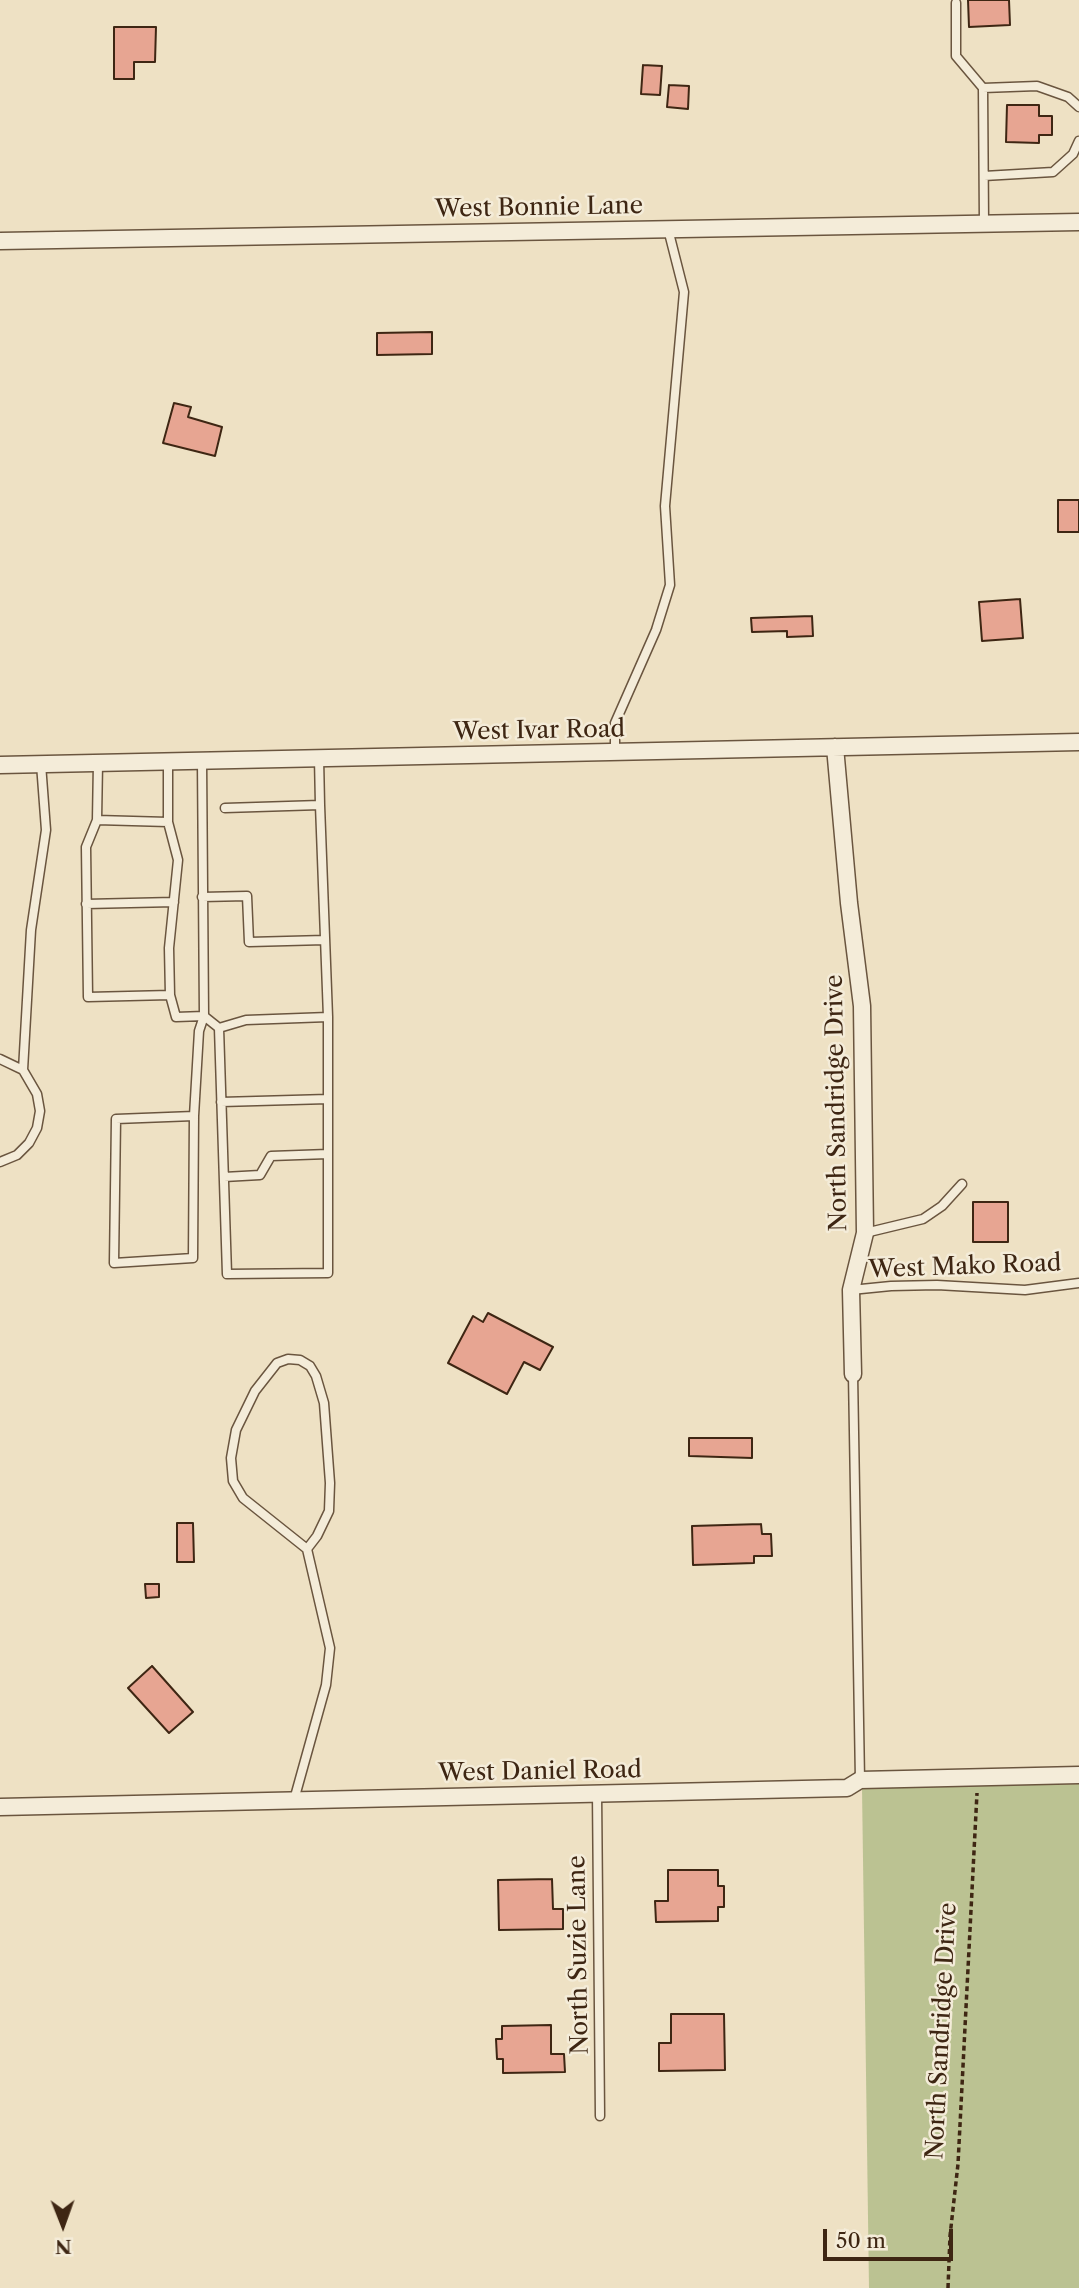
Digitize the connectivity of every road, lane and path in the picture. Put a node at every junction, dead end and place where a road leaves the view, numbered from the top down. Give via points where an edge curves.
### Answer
1 (956, 4) dead end
2 (983, 88) junction
3 (1079, 107) edge
4 (1079, 141) edge
5 (984, 176) junction
6 (1079, 222) edge
7 (984, 223) junction
8 (668, 229) junction
9 (0, 241) edge
10 (1079, 742) edge
11 (835, 747) junction
12 (615, 752) junction
13 (318, 758) junction
14 (168, 761) junction
15 (202, 761) junction
16 (98, 763) junction
17 (41, 764) junction
18 (0, 765) edge
19 (320, 805) junction
20 (225, 808) dead end
21 (97, 820) junction
22 (168, 822) junction
23 (202, 897) junction
24 (174, 902) junction
25 (86, 904) junction
26 (325, 940) junction
27 (170, 995) junction
28 (204, 1016) junction
29 (328, 1017) junction
30 (219, 1028) junction
31 (0, 1059) edge
32 (23, 1070) junction
33 (328, 1099) junction
34 (221, 1102) junction
35 (194, 1116) junction
36 (328, 1154) junction
37 (0, 1163) edge
38 (224, 1177) junction
39 (962, 1184) dead end
40 (865, 1233) junction
41 (1079, 1283) edge
42 (851, 1290) junction
43 (853, 1374) joint
44 (307, 1549) junction
45 (1079, 1776) edge
46 (978, 1777) junction
47 (860, 1780) junction
48 (597, 1793) junction
49 (294, 1800) junction
50 (0, 1807) edge
51 (600, 2116) dead end
52 (948, 2288) edge

1 - 2 lane via 956,56
2 - 3 lane via 1037,86 1068,97
2 - 5 lane
4 - 5 lane via 1073,154 1053,172
5 - 7 lane
6 - 7 street, West Bonnie Lane
7 - 8 street, West Bonnie Lane
8 - 9 street, West Bonnie Lane
8 - 12 lane via 684,292 665,506 670,585 656,630 615,723
10 - 11 street, West Ivar Road
11 - 12 street, West Ivar Road
11 - 40 street, North Sandridge Drive via 862,1006
12 - 13 street, West Ivar Road
13 - 15 street, West Ivar Road
13 - 19 lane
14 - 15 street, West Ivar Road
14 - 16 street, West Ivar Road
14 - 22 lane
15 - 23 lane
16 - 17 street, West Ivar Road
16 - 21 lane
17 - 18 street, West Ivar Road
17 - 32 lane via 46,830 31,930
19 - 20 lane
19 - 26 lane
21 - 22 lane
21 - 25 lane via 86,847
22 - 24 lane via 177,860
23 - 26 lane via 247,896 249,942
23 - 28 lane
24 - 25 lane
24 - 27 lane
25 - 27 lane via 88,997
26 - 29 lane
27 - 28 lane via 176,1017
28 - 30 lane
28 - 35 lane
29 - 30 lane via 246,1020
29 - 33 lane
30 - 34 lane
31 - 32 lane
32 - 37 lane via 37,1094 37,1128 17,1155
33 - 34 lane
33 - 36 lane
34 - 38 lane
35 - 35 lane via 116,1119 114,1263 193,1258
36 - 38 lane via 271,1156 260,1175
36 - 38 lane via 328,1273 227,1274
39 - 40 lane via 943,1206 923,1219
40 - 42 street, North Sandridge Drive
41 - 42 lane, West Mako Road via 1025,1290 937,1284
42 - 43 street, North Sandridge Drive
43 - 47 lane
44 - 44 lane via 329,1511 324,1403 310,1366 288,1359 277,1363 255,1391 236,1430 233,1481 243,1498
44 - 49 lane via 330,1648 326,1685
45 - 46 street, West Daniel Road
46 - 47 street, West Daniel Road
46 - 52 path, North Sandridge Drive
47 - 48 street, West Daniel Road via 847,1788
48 - 49 street, West Daniel Road
48 - 51 lane, North Suzie Lane
49 - 50 street, West Daniel Road

